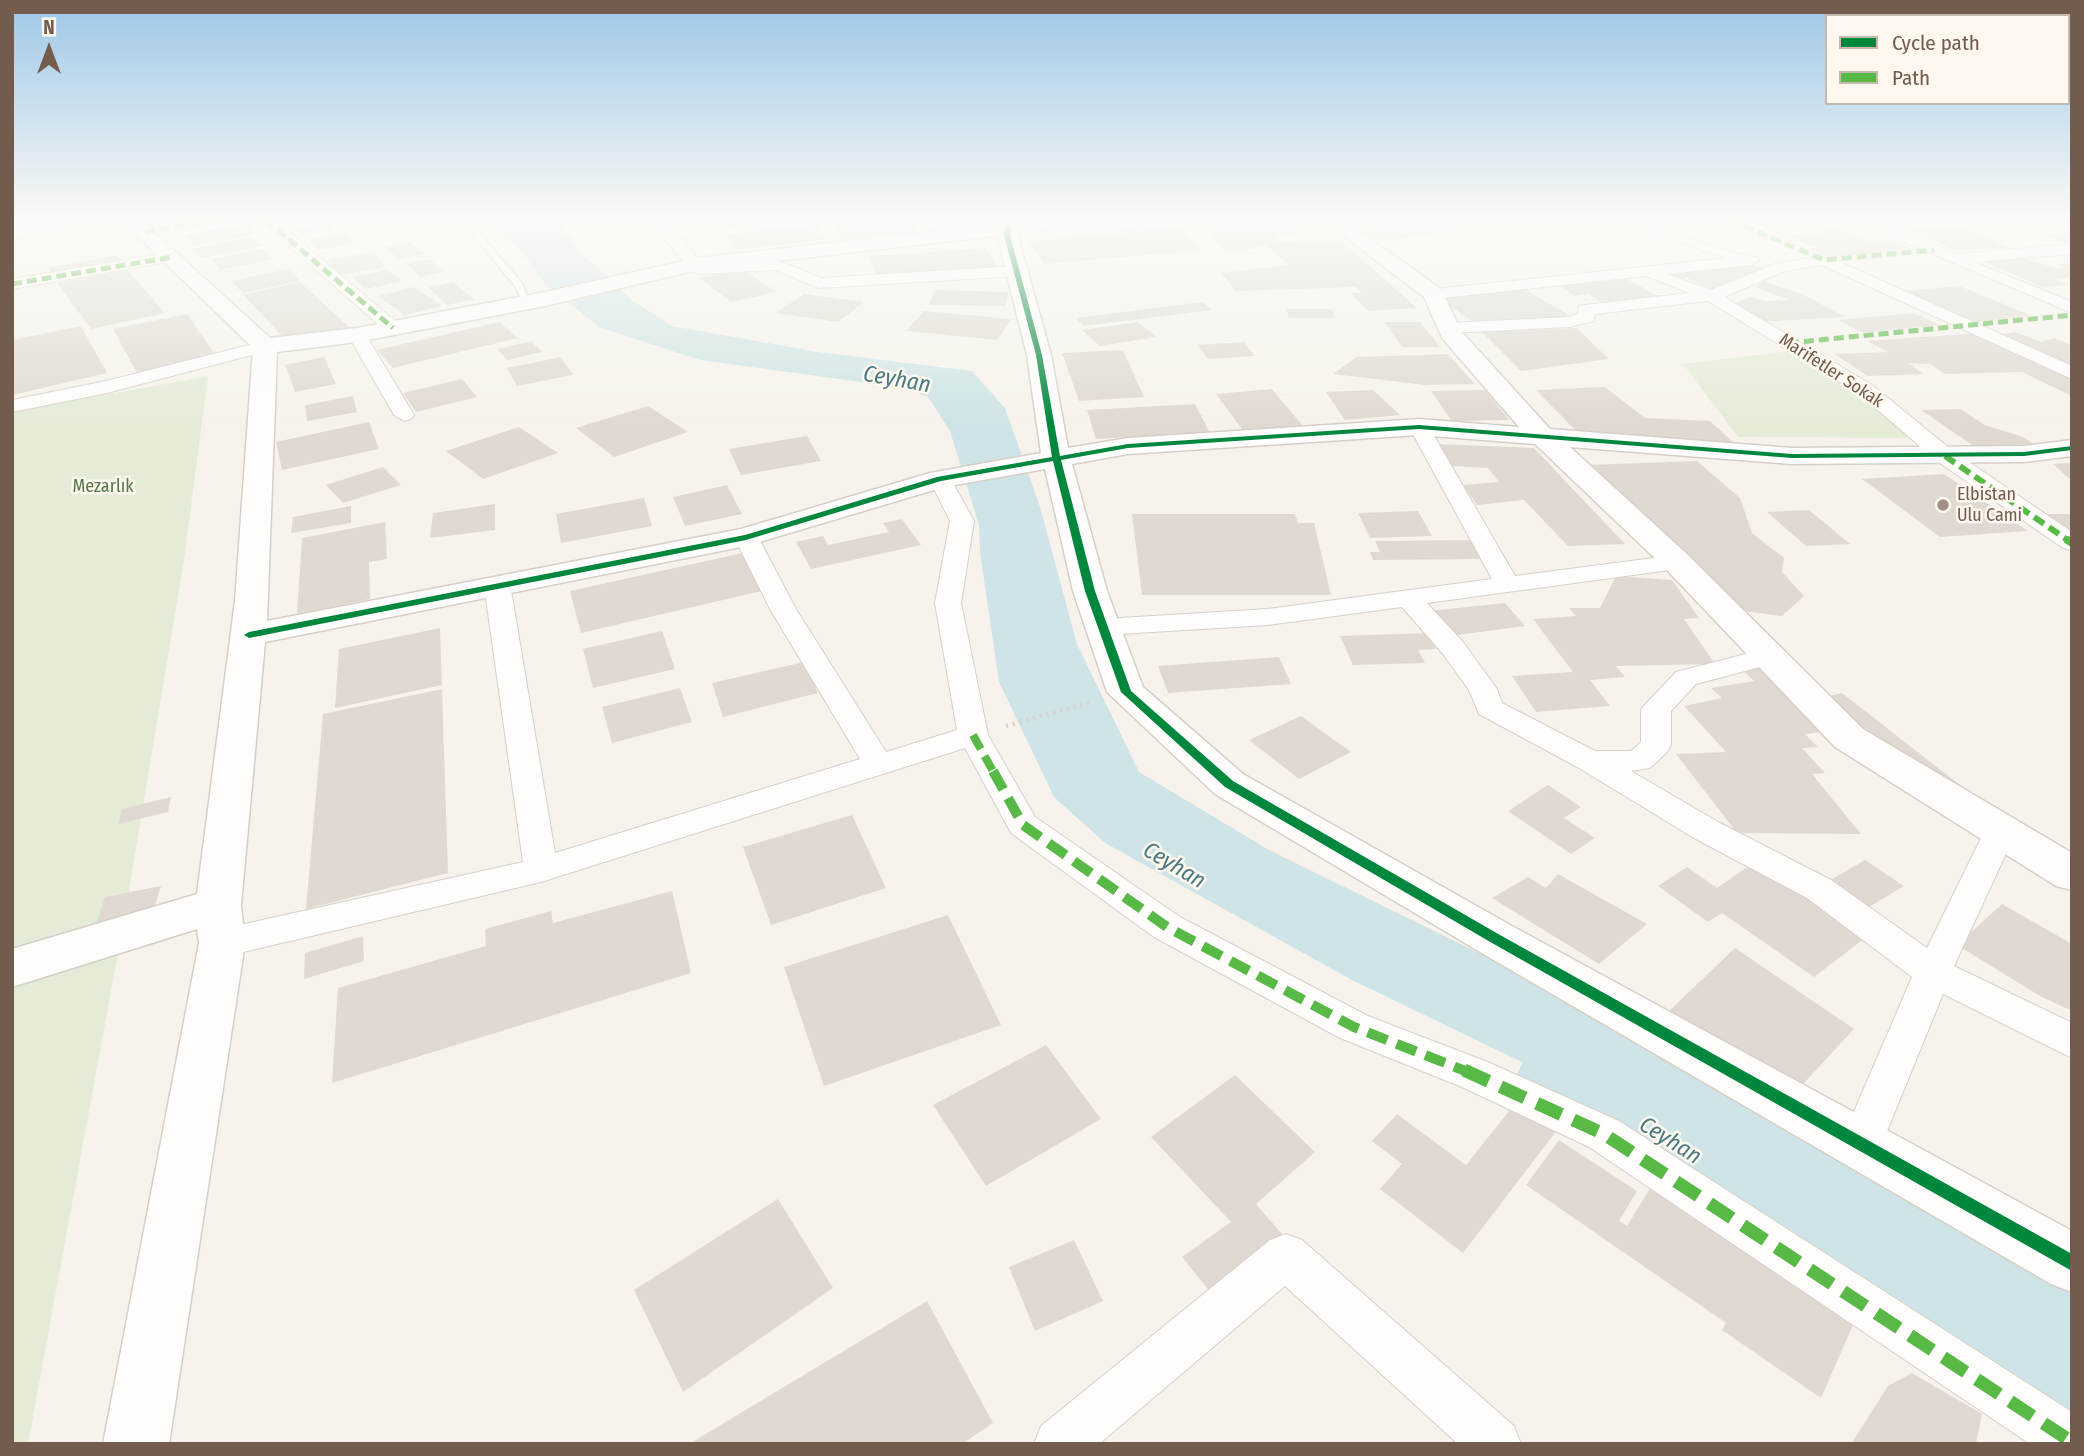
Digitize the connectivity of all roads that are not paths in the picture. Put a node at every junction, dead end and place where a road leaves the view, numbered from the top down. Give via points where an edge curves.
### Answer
1 (205, 288) edge
2 (346, 288) edge
3 (522, 288) edge
4 (591, 288) edge
5 (1022, 288) edge
6 (1425, 288) edge
7 (1489, 288) edge
8 (1690, 288) edge
9 (1731, 288) edge
10 (1883, 288) edge
11 (2024, 288) edge
12 (1433, 294) junction
13 (1711, 296) junction
14 (536, 301) junction
15 (2072, 308) edge
16 (393, 328) junction
17 (1449, 328) junction
18 (357, 335) junction
19 (265, 346) junction
20 (2072, 373) edge
21 (12, 406) edge
22 (404, 415) dead end
23 (1419, 427) junction
24 (1541, 435) junction
25 (2072, 448) edge
26 (1945, 456) junction
27 (1044, 459) junction
28 (940, 480) junction
29 (746, 537) junction
30 (2072, 543) edge
31 (1677, 562) junction
32 (1506, 582) junction
33 (497, 584) junction
34 (1406, 596) junction
35 (1103, 627) junction
36 (249, 635) junction
37 (1769, 656) junction
38 (973, 735) junction
39 (1590, 761) junction
40 (879, 765) junction
41 (2000, 832) junction
42 (541, 870) junction
43 (2072, 874) edge
44 (220, 924) junction
45 (12, 968) edge
46 (1933, 972) junction
47 (2072, 1042) edge
48 (1861, 1144) junction
49 (2072, 1263) edge
50 (2072, 1442) edge
51 (136, 1444) edge
52 (1059, 1444) edge
53 (1496, 1444) edge

1 - 19 street
2 - 16 street
3 - 14 lane
4 - 14 street
5 - 27 street via 1039,355
6 - 12 street
7 - 12 street
8 - 13 street, Marifetler Sokak
9 - 13 street
10 - 20 street
11 - 15 street
12 - 17 street
13 - 17 street via 1585,310 1588,317 1569,322
13 - 26 street, Marifetler Sokak via 1865,389
14 - 16 street
16 - 18 street
17 - 24 street
18 - 19 street
18 - 22 street
19 - 21 street
19 - 36 street
23 - 24 street
23 - 27 street via 1128,446
23 - 32 street
24 - 26 street via 1792,456
24 - 31 street
25 - 26 street
26 - 30 street, Marifetler Sokak
27 - 28 street
27 - 35 street
28 - 29 street
28 - 38 street via 962,521 948,603
29 - 33 street
29 - 40 street via 783,608
31 - 32 street
31 - 37 street
32 - 34 street
33 - 36 street
33 - 42 street
34 - 35 street via 1268,617
34 - 39 street via 1453,648 1483,689 1489,708
35 - 48 street via 1126,692 1229,784
36 - 44 street
37 - 39 street via 1686,678 1656,709 1656,745 1639,761
37 - 41 street via 1849,738
38 - 40 street
38 - 50 street via 1023,825 1167,927 1354,1027 1476,1075 1604,1134
39 - 46 street via 1706,830 1819,889
40 - 42 street
41 - 43 street
41 - 46 street
42 - 44 street
44 - 45 street
44 - 51 street
46 - 47 street
46 - 48 street
48 - 49 street
52 - 53 street via 1286,1256

